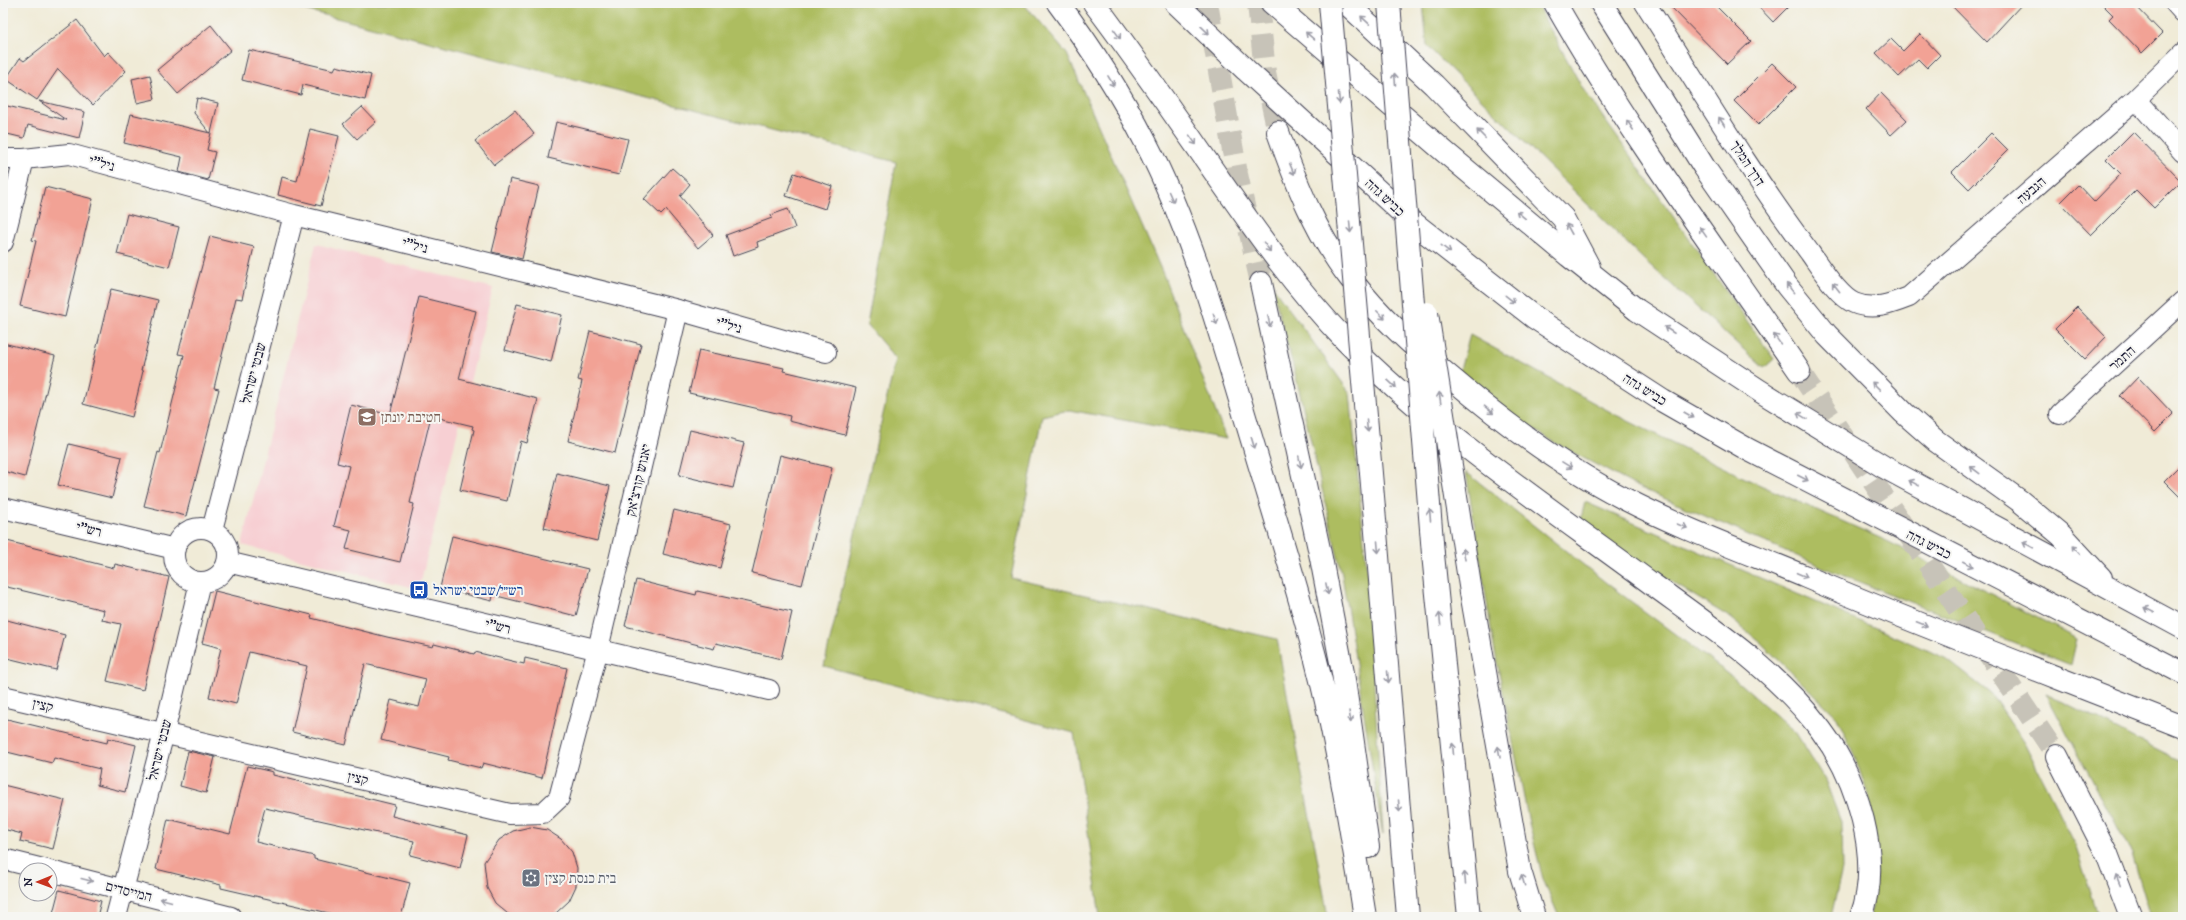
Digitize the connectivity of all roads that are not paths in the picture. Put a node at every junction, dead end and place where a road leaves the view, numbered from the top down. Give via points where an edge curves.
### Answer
1 (1058, 3) edge
2 (1094, 3) edge
3 (1176, 3) edge
4 (1272, 3) edge
5 (1330, 3) edge
6 (1346, 3) edge
7 (1389, 3) edge
8 (1555, 3) edge
9 (1601, 3) edge
10 (1646, 3) edge
11 (2175, 3) edge
12 (2183, 12) edge
13 (2183, 53) edge
14 (2136, 99) junction
15 (1399, 120) junction
16 (1278, 132) tunnel mouth
17 (2183, 152) edge
18 (3, 159) edge
19 (24, 159) junction
20 (294, 215) junction
21 (3, 242) edge
22 (1594, 276) junction
23 (1261, 283) tunnel mouth
24 (2183, 302) edge
25 (1868, 306) joint
26 (678, 310) junction
27 (826, 352) dead end
28 (1799, 371) tunnel mouth
29 (2060, 414) dead end
30 (3, 508) edge
31 (212, 530) junction
32 (175, 549) junction
33 (227, 562) junction
34 (200, 582) junction
35 (2112, 590) junction
36 (2183, 628) edge
37 (598, 649) junction
38 (2183, 673) edge
39 (770, 690) dead end
40 (3, 696) edge
41 (2183, 727) edge
42 (164, 733) junction
43 (2057, 756) tunnel mouth
44 (3, 859) edge
45 (18, 863) edge
46 (58, 873) edge
47 (123, 890) junction
48 (116, 917) edge
49 (231, 917) edge
50 (1365, 917) edge
51 (1375, 917) edge
52 (1408, 917) edge
53 (1469, 917) edge
54 (1534, 917) edge
55 (1861, 917) edge
56 (2131, 917) edge

1 -> 50 highway via 1085,38 1147,144 1173,202 1219,329 1317,665 1345,791
2 -> 55 highway via 1270,251 1346,341 1423,412 1713,629 1766,672 1800,704 1823,732 1837,755 1854,788 1863,818 1868,850 1868,884
3 -> 38 highway, כביש גהה via 1411,221 1535,318 1663,401 1747,449
22 -> 4 highway
5 -> 52 highway, bridge
22 -> 6 highway via 1562,218 1434,85
15 -> 7 highway, bridge
28 -> 8 highway via 1655,163 1587,59
35 -> 9 highway via 2061,534 2020,501 1936,441 1909,418 1827,335 1787,286 1704,167
25 -> 10 street, דרך המלך via 1853,302 1840,292 1783,218
11 - 12 street
13 - 14 street, הגבעה
14 - 17 street
14 - 25 street, הגבעה via 1909,297 1888,306
53 -> 15 highway, bridge via 1433,554
54 -> 15 highway, bridge via 1520,871 1471,592
16 -> 41 highway via 1312,214 1326,242 1349,277 1377,311 1414,347 1494,415 1534,444 1624,498 1675,524
18 - 19 street, ניל"י
19 - 20 street, ניל"י via 69,154
19 - 21 street
20 - 26 street, ניל"י
20 - 31 street, שבטי ישראל
35 -> 22 highway via 1884,466 1637,310
23 -> 51 highway via 1321,558 1343,673 1364,810
24 - 29 street, התמר
26 - 27 street, ניל"י
26 - 37 street, יאנוש קורצ'אק
30 - 32 street, רש"י
31 - 32 street via 204,528 189,531
31 - 33 street via 227,547
32 - 34 street via 175,558 183,575
33 - 34 street via 217,577
33 - 37 street, רש"י
34 - 42 street, שבטי ישראל
36 -> 35 highway
37 - 39 street, רש"י
37 - 42 street, קצין via 559,798 543,813 510,814
40 - 42 street, קצין
42 - 47 street, שבטי ישראל
56 -> 43 highway via 2107,854
44 - 45 street
46 -> 47 street, המייסדים
47 - 48 street, שבטי ישראל
49 -> 47 street, המייסדים

